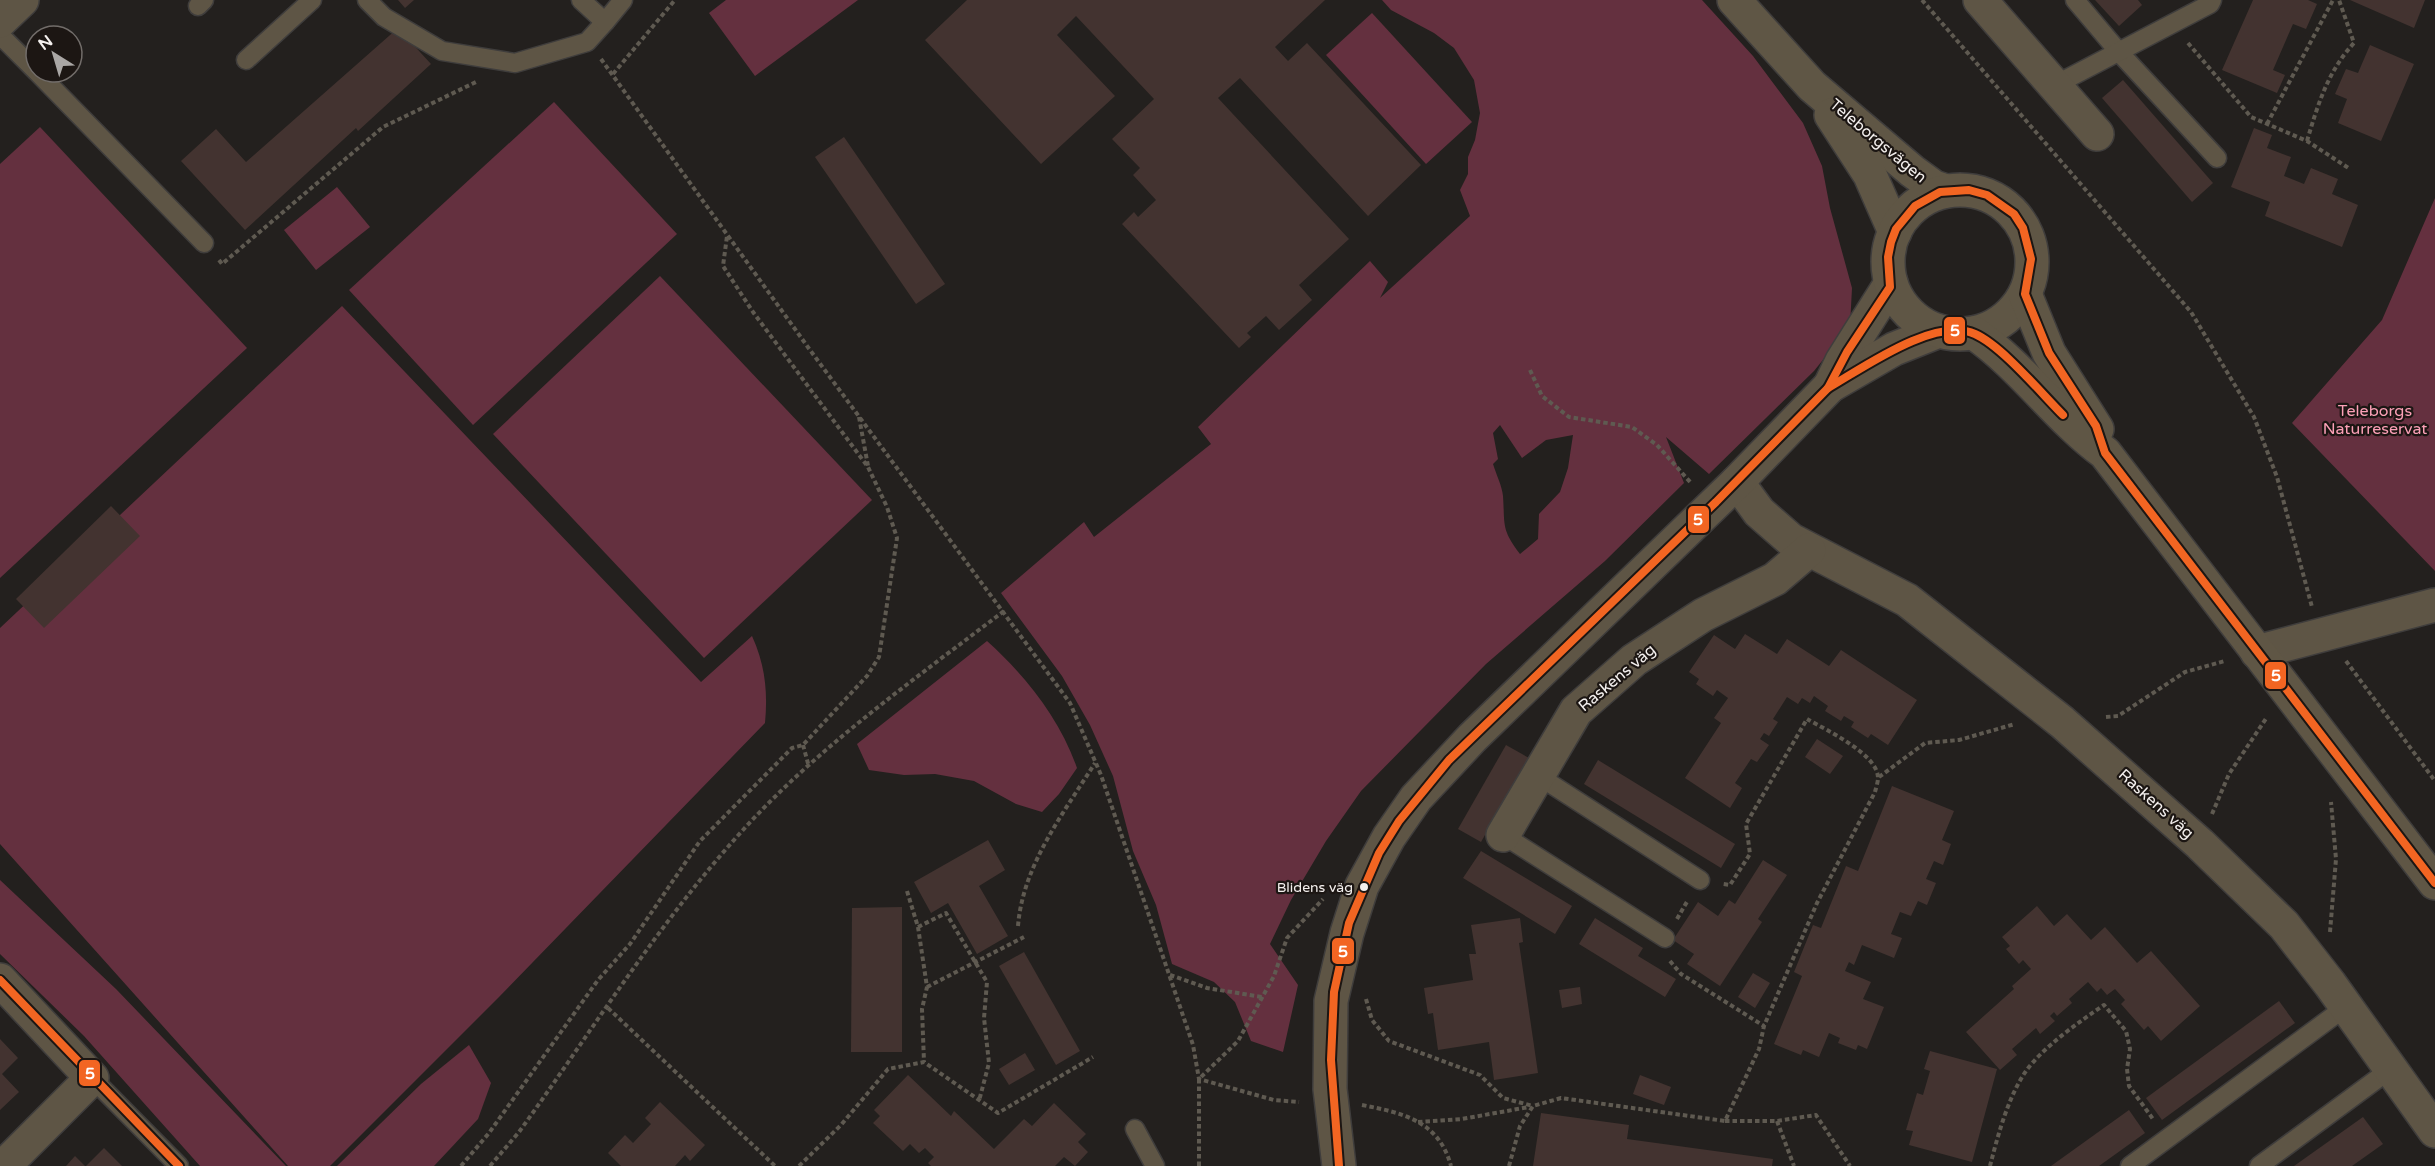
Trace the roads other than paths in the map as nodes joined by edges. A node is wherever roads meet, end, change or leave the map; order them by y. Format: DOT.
graph roads {
  1 [pos="22,0"];
  2 [pos="312,0"];
  3 [pos="367,0"];
  4 [pos="581,0"];
  5 [pos="623,0"];
  6 [pos="1734,0"];
  7 [pos="1980,0"];
  8 [pos="2075,0"];
  9 [pos="2212,0"];
  10 [pos="0,21"];
  11 [pos="605,22"];
  12 [pos="0,34"];
  13 [pos="2118,51"];
  14 [pos="24,59"];
  15 [pos="246,60"];
  16 [pos="48,84"];
  17 [pos="2055,84"];
  18 [pos="1812,86"];
  19 [pos="2097,134"];
  20 [pos="2217,158"];
  21 [pos="1946,191"];
  22 [pos="1894,232"];
  23 [pos="204,243"];
  24 [pos="1891,283"];
  25 [pos="2025,294"];
  26 [pos="1939,331"];
  27 [pos="1974,333"];
  28 [pos="1830,386"];
  29 [pos="2105,453"];
  30 [pos="1737,482"];
  31 [pos="1809,550"];
  32 [pos="2435,605"];
  33 [pos="2257,652"];
  34 [pos="1537,775"];
  35 [pos="1503,835"];
  36 [pos="1701,879"];
  37 [pos="2435,883"];
  38 [pos="1665,938"];
  39 [pos="0,980"];
  40 [pos="2347,1006"];
  41 [pos="2392,1068"];
  42 [pos="92,1078"];
  43 [pos="1136,1129"];
  44 [pos="2435,1131"];
  45 [pos="4,1166"];
  46 [pos="179,1166"];
  47 [pos="1155,1166"];
  48 [pos="1339,1166"];
  49 [pos="2130,1166"];
  50 [pos="2259,1166"];
  1 -- 10 [label="street"];
  2 -- 15 [label="lane"];
  3 -- 11 [label="lane"];
  4 -- 11 [label="lane"];
  5 -- 11 [label="lane"];
  6 -- 18 [label="main road, Teleborgsvägen"];
  7 -- 17 [label="street"];
  8 -- 13 [label="lane"];
  9 -- 13 [label="lane"];
  12 -- 14 [label="lane"];
  13 -- 17 [label="lane"];
  13 -- 20 [label="lane"];
  16 -- 23 [label="lane"];
  17 -- 19 [label="street"];
  18 -- 21 [label="main road, Teleborgsvägen"];
  18 -- 22 [label="main road, Teleborgsvägen"];
  21 -- 22 [label="main road"];
  21 -- 25 [label="main road"];
  22 -- 24 [label="main road"];
  24 -- 26 [label="main road"];
  24 -- 28 [label="street"];
  25 -- 27 [label="main road"];
  25 -- 29 [label="main road"];
  26 -- 27 [label="main road"];
  26 -- 28 [label="street"];
  27 -- 29 [label="main road"];
  28 -- 30 [label="street"];
  29 -- 33 [label="main road"];
  30 -- 31 [label="street, Raskens väg"];
  30 -- 48 [label="street"];
  31 -- 34 [label="street, Raskens väg"];
  31 -- 40 [label="street, Raskens väg"];
  32 -- 33 [label="street"];
  33 -- 37 [label="main road"];
  34 -- 35 [label="street, Raskens väg"];
  34 -- 36 [label="lane"];
  35 -- 38 [label="lane"];
  39 -- 42 [label="street"];
  40 -- 41 [label="street, Raskens väg"];
  40 -- 49 [label="lane"];
  41 -- 44 [label="street, Raskens väg"];
  41 -- 50 [label="lane"];
  42 -- 45 [label="street"];
  42 -- 46 [label="lane"];
  43 -- 47 [label="lane"];
}
